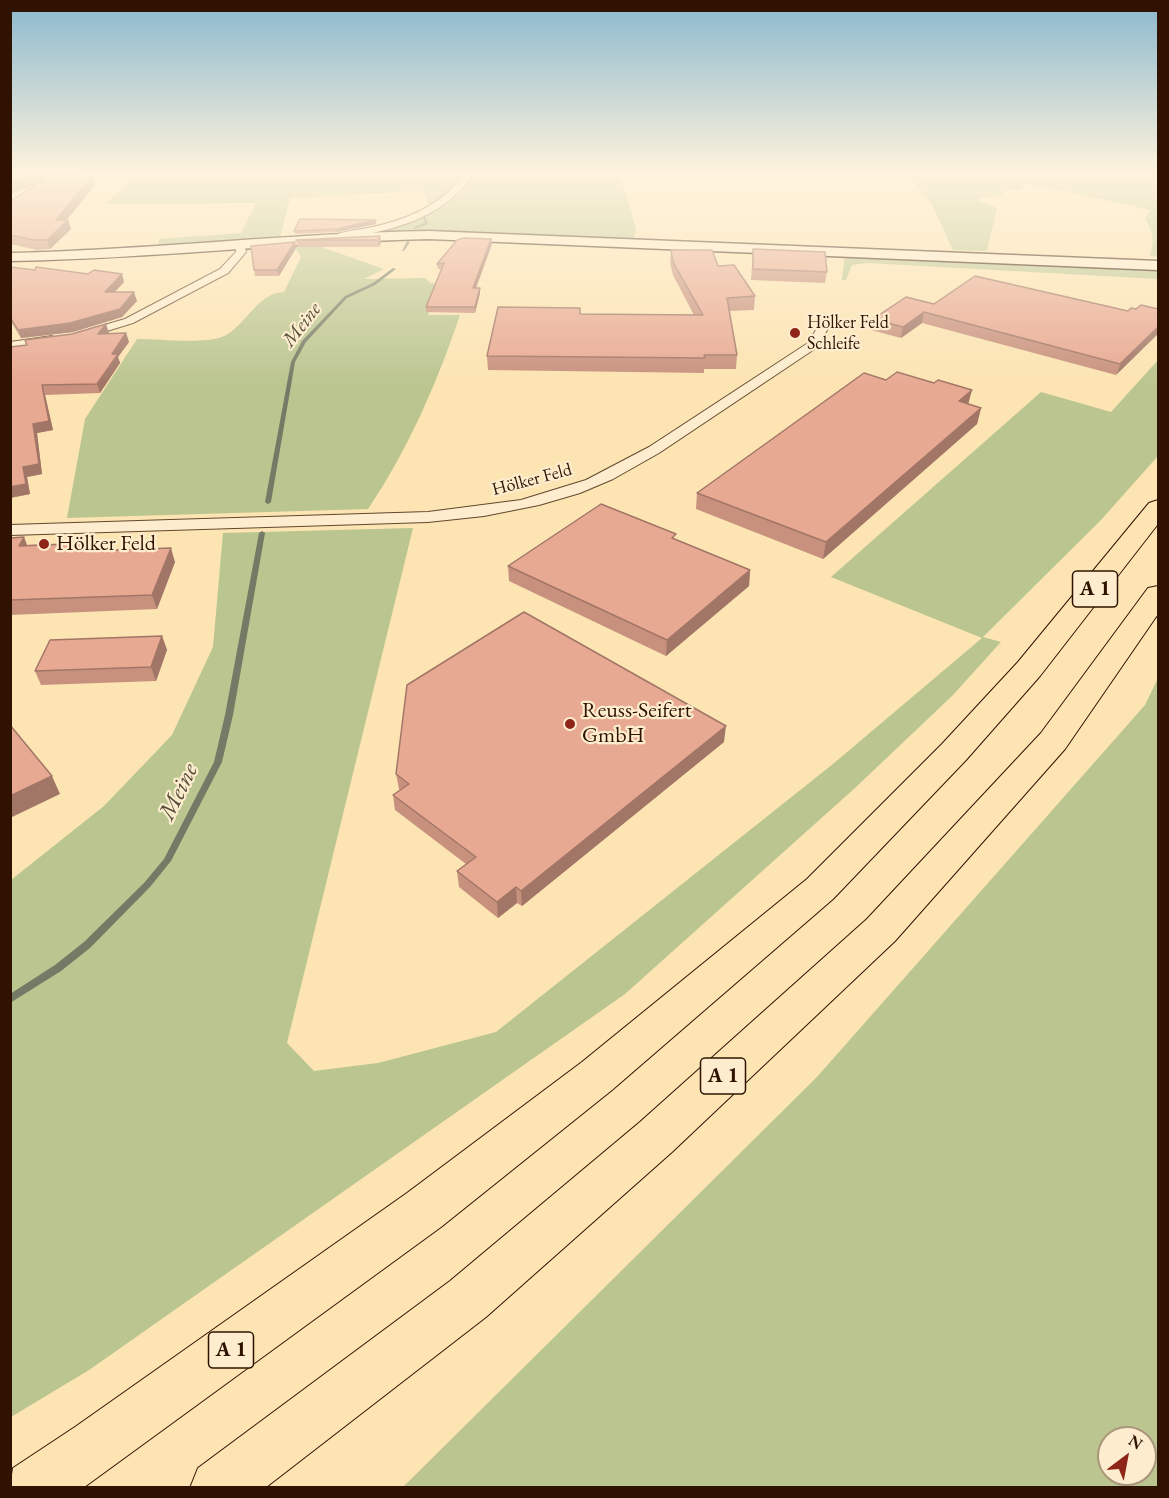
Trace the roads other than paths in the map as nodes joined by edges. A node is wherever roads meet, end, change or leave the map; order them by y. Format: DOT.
graph roads {
  1 [pos="240,245"];
  2 [pos="677,245"];
  3 [pos="10,257"];
  4 [pos="1158,266"];
  5 [pos="828,319"];
  6 [pos="10,346"];
  7 [pos="1158,508"];
  8 [pos="10,530"];
  9 [pos="1158,594"];
  10 [pos="33,1488"];
  11 [pos="218,1488"];
  1 -- 3 [label="main road"];
  1 -- 6 [label="street"];
  2 -- 4 [label="main road"];
  5 -- 8 [label="street, Hölker Feld"];
  7 -- 10 [label="highway, A 1"];
  9 -- 11 [label="highway, A 1"];
}
